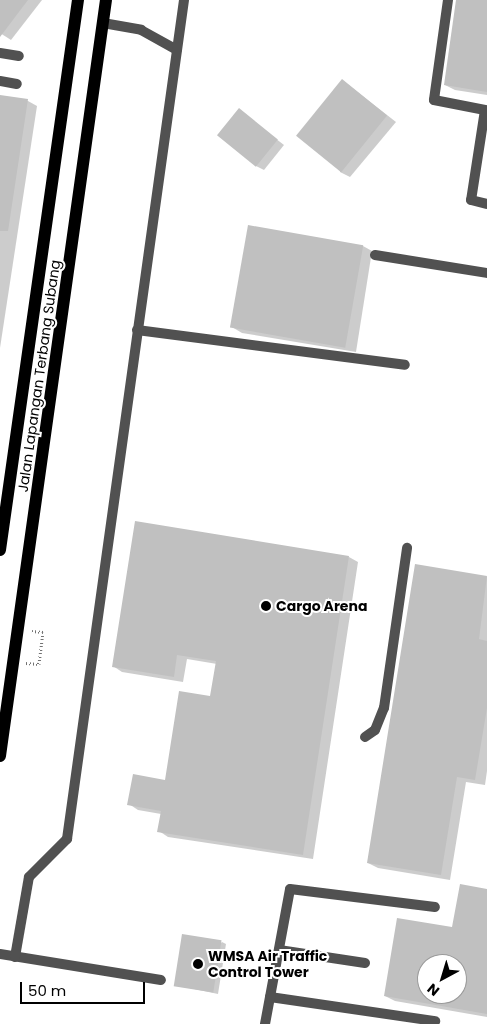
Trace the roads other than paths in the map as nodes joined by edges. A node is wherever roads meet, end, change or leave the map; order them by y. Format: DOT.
graph roads {
  1 [pos="78,0"];
  2 [pos="106,0"];
  3 [pos="184,0"];
  4 [pos="448,0"];
  5 [pos="103,23"];
  6 [pos="177,50"];
  7 [pos="0,53"];
  8 [pos="19,56"];
  9 [pos="0,81"];
  10 [pos="17,84"];
  11 [pos="487,204"];
  12 [pos="375,255"];
  13 [pos="487,273"];
  14 [pos="137,330"];
  15 [pos="405,365"];
  16 [pos="407,548"];
  17 [pos="0,550"];
  18 [pos="365,737"];
  19 [pos="0,756"];
  20 [pos="435,907"];
  21 [pos="279,950"];
  22 [pos="0,954"];
  23 [pos="15,956"];
  24 [pos="365,963"];
  25 [pos="161,980"];
  26 [pos="270,997"];
  27 [pos="435,1021"];
  28 [pos="265,1024"];
  1 -- 17 [label="main road, Jalan Lapangan Terbang Subang"];
  2 -- 5 [label="main road, Jalan Lapangan Terbang Subang"];
  3 -- 6 [label="lane"];
  4 -- 11 [label="lane"];
  5 -- 6 [label="lane"];
  5 -- 19 [label="main road, Jalan Lapangan Terbang Subang"];
  6 -- 14 [label="lane"];
  7 -- 8 [label="lane"];
  9 -- 10 [label="lane"];
  12 -- 13 [label="lane"];
  14 -- 15 [label="lane"];
  14 -- 23 [label="lane"];
  16 -- 18 [label="lane"];
  20 -- 21 [label="lane"];
  21 -- 24 [label="lane"];
  21 -- 26 [label="lane"];
  22 -- 23 [label="lane"];
  23 -- 25 [label="lane"];
  26 -- 27 [label="lane"];
  26 -- 28 [label="lane"];
}
